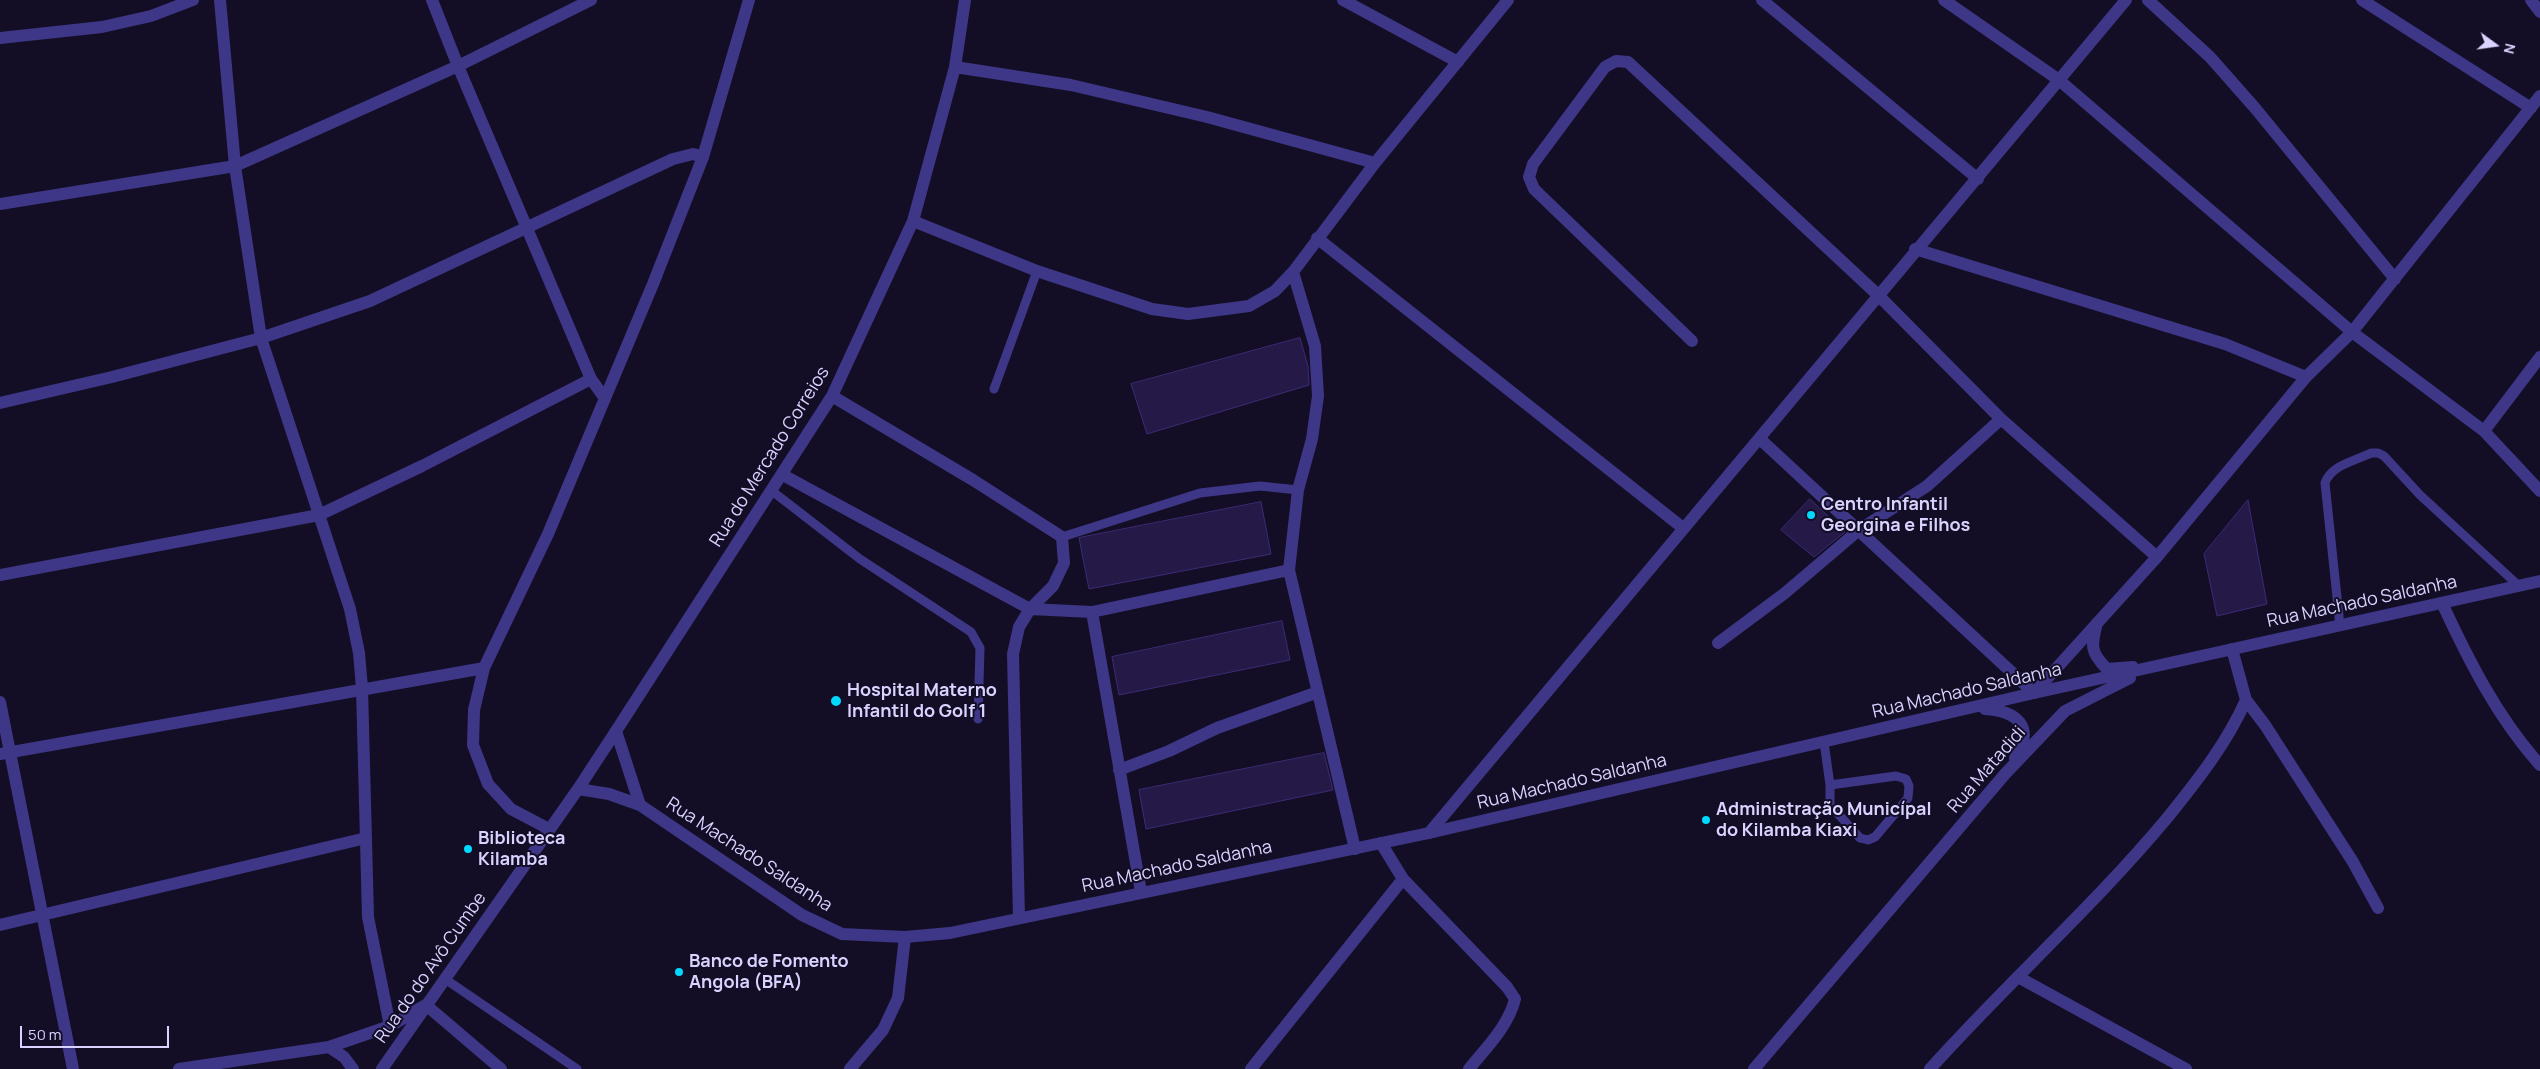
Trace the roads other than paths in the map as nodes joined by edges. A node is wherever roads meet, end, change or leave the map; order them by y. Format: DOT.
graph roads {
  1 [pos="193,0"];
  2 [pos="220,0"];
  3 [pos="432,0"];
  4 [pos="591,0"];
  5 [pos="749,0"];
  6 [pos="965,0"];
  7 [pos="1343,0"];
  8 [pos="1508,0"];
  9 [pos="1762,0"];
  10 [pos="1944,0"];
  11 [pos="2126,0"];
  12 [pos="2148,0"];
  13 [pos="2362,0"];
  14 [pos="2531,0"];
  15 [pos="2540,12"];
  16 [pos="0,38"];
  17 [pos="1458,62"];
  18 [pos="458,66"];
  19 [pos="955,67"];
  20 [pos="2059,80"];
  21 [pos="2540,96"];
  22 [pos="2531,108"];
  23 [pos="702,157"];
  24 [pos="1375,162"];
  25 [pos="235,166"];
  26 [pos="1978,179"];
  27 [pos="0,204"];
  28 [pos="913,222"];
  29 [pos="526,229"];
  30 [pos="1317,238"];
  31 [pos="1915,249"];
  32 [pos="1037,271"];
  33 [pos="1294,272"];
  34 [pos="2395,279"];
  35 [pos="1878,294"];
  36 [pos="2352,332"];
  37 [pos="261,338"];
  38 [pos="1692,341"];
  39 [pos="2540,357"];
  40 [pos="2306,377"];
  41 [pos="591,379"];
  42 [pos="994,389"];
  43 [pos="832,396"];
  44 [pos="604,397"];
  45 [pos="0,403"];
  46 [pos="2002,419"];
  47 [pos="2484,431"];
  48 [pos="1760,439"];
  49 [pos="783,474"];
  50 [pos="1298,490"];
  51 [pos="772,491"];
  52 [pos="2540,492"];
  53 [pos="319,515"];
  54 [pos="1683,528"];
  55 [pos="1859,530"];
  56 [pos="1062,537"];
  57 [pos="2157,557"];
  58 [pos="1289,570"];
  59 [pos="0,576"];
  60 [pos="2540,581"];
  61 [pos="2518,586"];
  62 [pos="2442,603"];
  63 [pos="1030,609"];
  64 [pos="1092,612"];
  65 [pos="2098,621"];
  66 [pos="2340,626"];
  67 [pos="1718,643"];
  68 [pos="2232,648"];
  69 [pos="2157,666"];
  70 [pos="484,668"];
  71 [pos="362,688"];
  72 [pos="1318,692"];
  73 [pos="2034,693"];
  74 [pos="2246,700"];
  75 [pos="0,702"];
  76 [pos="1972,708"];
  77 [pos="978,720"];
  78 [pos="616,731"];
  79 [pos="1824,742"];
  80 [pos="5,753"];
  81 [pos="2540,765"];
  82 [pos="1119,770"];
  83 [pos="2004,774"];
  84 [pos="1830,785"];
  85 [pos="578,790"];
  86 [pos="640,805"];
  87 [pos="549,829"];
  88 [pos="1429,833"];
  89 [pos="366,838"];
  90 [pos="1381,843"];
  91 [pos="1355,848"];
  92 [pos="1402,879"];
  93 [pos="1141,892"];
  94 [pos="2378,908"];
  95 [pos="43,915"];
  96 [pos="1019,918"];
  97 [pos="0,925"];
  98 [pos="905,937"];
  99 [pos="2018,978"];
  100 [pos="445,979"];
  101 [pos="426,1005"];
  102 [pos="390,1026"];
  103 [pos="329,1047"];
  104 [pos="73,1069"];
  105 [pos="179,1069"];
  106 [pos="353,1069"];
  107 [pos="382,1069"];
  108 [pos="502,1069"];
  109 [pos="577,1069"];
  110 [pos="850,1069"];
  111 [pos="1251,1069"];
  112 [pos="1469,1069"];
  113 [pos="1754,1069"];
  114 [pos="1930,1069"];
  115 [pos="2186,1069"];
  1 -- 16 [label="street"];
  2 -- 25 [label="street"];
  3 -- 18 [label="street"];
  4 -- 18 [label="street"];
  5 -- 23 [label="street"];
  6 -- 19 [label="street, Rua do Mercado Correios"];
  7 -- 17 [label="street"];
  8 -- 17 [label="street"];
  9 -- 26 [label="street"];
  10 -- 20 [label="street"];
  11 -- 20 [label="street"];
  12 -- 34 [label="street"];
  13 -- 22 [label="street"];
  14 -- 15 [label="street"];
  17 -- 24 [label="street"];
  18 -- 25 [label="street"];
  18 -- 29 [label="street"];
  19 -- 24 [label="street"];
  19 -- 28 [label="street, Rua do Mercado Correios"];
  20 -- 26 [label="street"];
  20 -- 36 [label="street"];
  21 -- 22 [label="street"];
  22 -- 34 [label="street"];
  23 -- 29 [label="street"];
  23 -- 44 [label="street"];
  24 -- 30 [label="street"];
  25 -- 27 [label="street"];
  25 -- 37 [label="street"];
  26 -- 31 [label="street"];
  28 -- 32 [label="street"];
  28 -- 43 [label="street, Rua do Mercado Correios"];
  29 -- 37 [label="street"];
  29 -- 41 [label="street"];
  30 -- 33 [label="street"];
  30 -- 54 [label="street"];
  31 -- 35 [label="street"];
  31 -- 40 [label="street"];
  32 -- 33 [label="street"];
  32 -- 42 [label="lane"];
  33 -- 50 [label="street"];
  34 -- 36 [label="street"];
  35 -- 38 [label="street"];
  35 -- 46 [label="street"];
  35 -- 48 [label="street"];
  36 -- 40 [label="street"];
  36 -- 47 [label="street"];
  37 -- 45 [label="street"];
  37 -- 53 [label="street"];
  39 -- 47 [label="street"];
  40 -- 57 [label="street"];
  41 -- 44 [label="street"];
  41 -- 53 [label="street"];
  43 -- 49 [label="street, Rua do Mercado Correios"];
  43 -- 56 [label="street"];
  44 -- 70 [label="street"];
  46 -- 55 [label="street"];
  46 -- 57 [label="street"];
  47 -- 52 [label="street"];
  48 -- 54 [label="street"];
  48 -- 55 [label="street"];
  49 -- 51 [label="street, Rua do Mercado Correios"];
  49 -- 63 [label="street"];
  50 -- 56 [label="lane"];
  50 -- 58 [label="street"];
  51 -- 77 [label="lane"];
  51 -- 78 [label="street, Rua do Mercado Correios"];
  53 -- 59 [label="street"];
  53 -- 71 [label="street"];
  54 -- 88 [label="street"];
  55 -- 67 [label="street"];
  55 -- 73 [label="street"];
  56 -- 63 [label="street"];
  57 -- 65 [label="street"];
  58 -- 64 [label="street"];
  58 -- 72 [label="street"];
  60 -- 61 [label="street, Rua Machado Saldanha"];
  61 -- 62 [label="street, Rua Machado Saldanha"];
  61 -- 66 [label="lane"];
  62 -- 66 [label="street, Rua Machado Saldanha"];
  62 -- 81 [label="street"];
  63 -- 64 [label="street"];
  63 -- 96 [label="street"];
  64 -- 82 [label="street"];
  65 -- 69 [label="street"];
  65 -- 73 [label="street"];
  66 -- 68 [label="street, Rua Machado Saldanha"];
  68 -- 69 [label="street, Rua Machado Saldanha"];
  68 -- 74 [label="street"];
  69 -- 73 [label="street, Rua Machado Saldanha"];
  69 -- 83 [label="street, Rua Matadidi"];
  70 -- 71 [label="street"];
  70 -- 87 [label="street"];
  71 -- 80 [label="street"];
  71 -- 89 [label="street"];
  72 -- 82 [label="street"];
  72 -- 91 [label="street"];
  73 -- 76 [label="street, Rua Machado Saldanha"];
  74 -- 94 [label="street"];
  74 -- 99 [label="street"];
  75 -- 80 [label="street"];
  76 -- 79 [label="street, Rua Machado Saldanha"];
  76 -- 83 [label="street"];
  78 -- 85 [label="street, Rua do Mercado Correios"];
  78 -- 86 [label="street, Rua Machado Saldanha"];
  79 -- 84 [label="lane"];
  79 -- 88 [label="street, Rua Machado Saldanha"];
  80 -- 95 [label="street"];
  82 -- 93 [label="street"];
  83 -- 113 [label="street, Rua Matadidi"];
  84 -- 84 [label="lane"];
  85 -- 86 [label="street, Rua Machado Saldanha"];
  85 -- 87 [label="street, Rua do do Avô Cumbe"];
  86 -- 98 [label="street, Rua Machado Saldanha"];
  87 -- 100 [label="street, Rua do do Avô Cumbe"];
  88 -- 90 [label="street, Rua Machado Saldanha"];
  89 -- 95 [label="street"];
  89 -- 102 [label="street"];
  90 -- 91 [label="street, Rua Machado Saldanha"];
  90 -- 92 [label="street"];
  91 -- 93 [label="street, Rua Machado Saldanha"];
  92 -- 111 [label="street"];
  92 -- 112 [label="street"];
  93 -- 96 [label="street, Rua Machado Saldanha"];
  95 -- 97 [label="street"];
  95 -- 104 [label="street"];
  96 -- 98 [label="street, Rua Machado Saldanha"];
  98 -- 110 [label="street"];
  99 -- 114 [label="street"];
  99 -- 115 [label="street"];
  100 -- 101 [label="street, Rua do do Avô Cumbe"];
  100 -- 109 [label="lane"];
  101 -- 102 [label="street"];
  101 -- 107 [label="street, Rua do do Avô Cumbe"];
  101 -- 108 [label="street"];
  102 -- 103 [label="street"];
  103 -- 105 [label="street"];
  103 -- 106 [label="street"];
}
